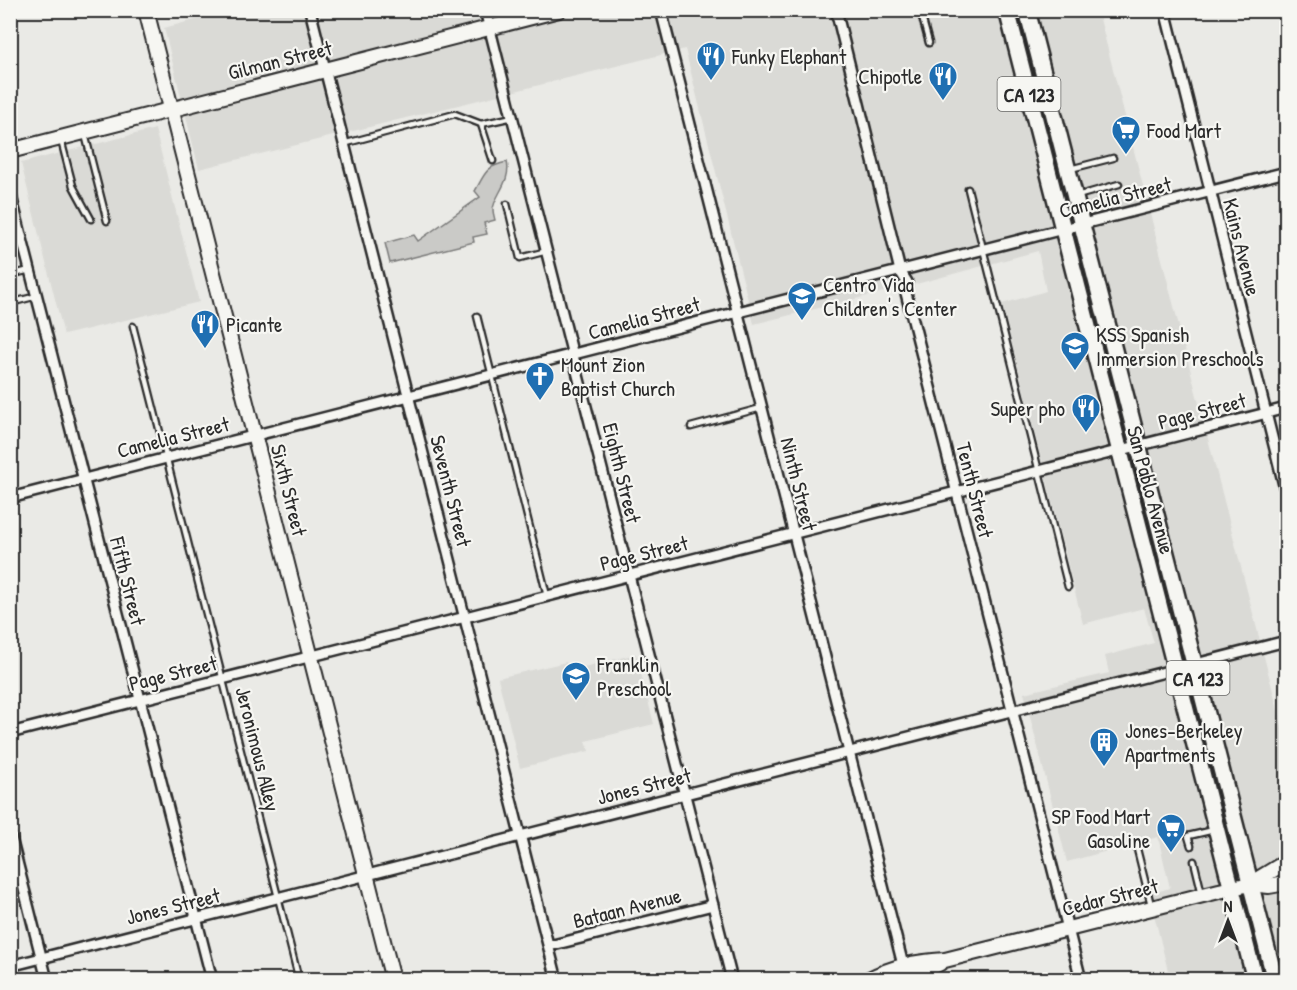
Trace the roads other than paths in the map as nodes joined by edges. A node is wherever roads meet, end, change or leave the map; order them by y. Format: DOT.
graph roads {
  1 [pos="146,10"];
  2 [pos="310,10"];
  3 [pos="485,10"];
  4 [pos="559,10"];
  5 [pos="661,10"];
  6 [pos="836,10"];
  7 [pos="920,10"];
  8 [pos="1007,10"];
  9 [pos="1027,10"];
  10 [pos="1165,10"];
  11 [pos="490,28"];
  12 [pos="928,43"];
  13 [pos="325,70"];
  14 [pos="171,109"];
  15 [pos="513,117"];
  16 [pos="481,124"];
  17 [pos="85,131"];
  18 [pos="61,138"];
  19 [pos="343,144"];
  20 [pos="10,151"];
  21 [pos="1113,158"];
  22 [pos="493,161"];
  23 [pos="1068,169"];
  24 [pos="1287,172"];
  25 [pos="1119,184"];
  26 [pos="968,189"];
  27 [pos="10,192"];
  28 [pos="1209,192"];
  29 [pos="1075,197"];
  30 [pos="507,204"];
  31 [pos="91,219"];
  32 [pos="107,221"];
  33 [pos="1082,224"];
  34 [pos="1064,228"];
  35 [pos="984,249"];
  36 [pos="547,251"];
  37 [pos="30,270"];
  38 [pos="900,271"];
  39 [pos="10,275"];
  40 [pos="37,296"];
  41 [pos="10,303"];
  42 [pos="736,312"];
  43 [pos="477,316"];
  44 [pos="133,327"];
  45 [pos="573,355"];
  46 [pos="491,375"];
  47 [pos="408,396"];
  48 [pos="760,408"];
  49 [pos="1287,408"];
  50 [pos="1266,413"];
  51 [pos="692,427"];
  52 [pos="254,436"];
  53 [pos="1138,446"];
  54 [pos="1119,451"];
  55 [pos="167,457"];
  56 [pos="1039,471"];
  57 [pos="84,479"];
  58 [pos="957,492"];
  59 [pos="1287,493"];
  60 [pos="10,498"];
  61 [pos="793,534"];
  62 [pos="628,576"];
  63 [pos="1068,587"];
  64 [pos="547,596"];
  65 [pos="464,618"];
  66 [pos="1287,641"];
  67 [pos="310,657"];
  68 [pos="1194,665"];
  69 [pos="1176,669"];
  70 [pos="223,679"];
  71 [pos="140,700"];
  72 [pos="1012,711"];
  73 [pos="10,734"];
  74 [pos="849,752"];
  75 [pos="684,795"];
  76 [pos="1217,830"];
  77 [pos="10,834"];
  78 [pos="521,837"];
  79 [pos="1191,846"];
  80 [pos="1137,849"];
  81 [pos="1194,861"];
  82 [pos="1287,862"];
  83 [pos="366,876"];
  84 [pos="1287,883"];
  85 [pos="1250,884"];
  86 [pos="1232,888"];
  87 [pos="1202,895"];
  88 [pos="279,898"];
  89 [pos="713,905"];
  90 [pos="1152,908"];
  91 [pos="196,918"];
  92 [pos="1068,929"];
  93 [pos="549,946"];
  94 [pos="42,959"];
  95 [pos="10,966"];
  96 [pos="902,975"];
  97 [pos="47,980"];
  98 [pos="212,980"];
  99 [pos="299,980"];
  100 [pos="393,980"];
  101 [pos="557,980"];
  102 [pos="732,980"];
  103 [pos="867,980"];
  104 [pos="1081,980"];
  105 [pos="1255,980"];
  106 [pos="1275,980"];
  1 -- 14 [label="street, Sixth Street"];
  2 -- 13 [label="street, Seventh Street"];
  3 -- 11 [label="street, Eighth Street"];
  4 -- 11 [label="street, Gilman Street"];
  5 -- 42 [label="street, Ninth Street"];
  6 -- 38 [label="street, Tenth Street"];
  7 -- 12 [label="lane"];
  8 -- 34 [label="main road, San Pablo Avenue / CA 123"];
  9 -- 23 [label="main road, San Pablo Avenue / CA 123"];
  10 -- 28 [label="street, Kains Avenue"];
  11 -- 13 [label="street, Gilman Street"];
  11 -- 15 [label="street, Eighth Street"];
  13 -- 14 [label="street, Gilman Street"];
  13 -- 19 [label="street, Seventh Street"];
  14 -- 17 [label="street, Gilman Street"];
  14 -- 52 [label="street, Sixth Street"];
  15 -- 16 [label="lane"];
  15 -- 36 [label="street, Eighth Street"];
  16 -- 19 [label="lane"];
  16 -- 22 [label="lane"];
  17 -- 18 [label="street, Gilman Street"];
  17 -- 32 [label="lane"];
  18 -- 20 [label="street, Gilman Street"];
  18 -- 31 [label="lane"];
  19 -- 47 [label="street, Seventh Street"];
  21 -- 23 [label="lane"];
  23 -- 29 [label="main road, San Pablo Avenue / CA 123"];
  24 -- 28 [label="street, Camelia Street"];
  25 -- 29 [label="lane"];
  26 -- 35 [label="lane"];
  27 -- 37 [label="street, Fifth Street"];
  28 -- 33 [label="street, Camelia Street"];
  28 -- 50 [label="street, Kains Avenue"];
  29 -- 33 [label="main road, San Pablo Avenue / CA 123"];
  30 -- 36 [label="lane"];
  33 -- 34 [label="street, Camelia Street"];
  33 -- 53 [label="main road, San Pablo Avenue / CA 123"];
  34 -- 35 [label="street, Camelia Street"];
  34 -- 54 [label="main road, San Pablo Avenue / CA 123"];
  35 -- 38 [label="street, Camelia Street"];
  35 -- 56 [label="lane"];
  36 -- 45 [label="street, Eighth Street"];
  37 -- 39 [label="lane"];
  37 -- 40 [label="street, Fifth Street"];
  38 -- 42 [label="street, Camelia Street"];
  38 -- 58 [label="street, Tenth Street"];
  40 -- 41 [label="lane"];
  40 -- 57 [label="street, Fifth Street"];
  42 -- 45 [label="street, Camelia Street"];
  42 -- 48 [label="street, Ninth Street"];
  43 -- 46 [label="lane"];
  44 -- 55 [label="lane, Jeronimous Alley"];
  45 -- 46 [label="street, Camelia Street"];
  45 -- 62 [label="street, Eighth Street"];
  46 -- 47 [label="street, Camelia Street"];
  46 -- 64 [label="lane"];
  47 -- 52 [label="street, Camelia Street"];
  47 -- 65 [label="street, Seventh Street"];
  48 -- 51 [label="lane"];
  48 -- 61 [label="street, Ninth Street"];
  49 -- 50 [label="street, Page Street"];
  50 -- 53 [label="street, Page Street"];
  50 -- 59 [label="street, Kains Avenue"];
  52 -- 55 [label="street, Camelia Street"];
  52 -- 67 [label="street, Sixth Street"];
  53 -- 54 [label="street, Page Street"];
  53 -- 68 [label="main road, San Pablo Avenue / CA 123"];
  54 -- 56 [label="street, Page Street"];
  54 -- 69 [label="main road, San Pablo Avenue / CA 123"];
  55 -- 57 [label="street, Camelia Street"];
  55 -- 70 [label="lane, Jeronimous Alley"];
  56 -- 58 [label="street, Page Street"];
  56 -- 63 [label="lane"];
  57 -- 60 [label="street, Camelia Street"];
  57 -- 71 [label="street, Fifth Street"];
  58 -- 61 [label="street, Page Street"];
  58 -- 72 [label="street, Tenth Street"];
  61 -- 62 [label="street, Page Street"];
  61 -- 74 [label="street, Ninth Street"];
  62 -- 64 [label="street, Page Street"];
  62 -- 75 [label="street, Eighth Street"];
  64 -- 65 [label="street, Page Street"];
  65 -- 67 [label="street, Page Street"];
  65 -- 78 [label="street, Seventh Street"];
  66 -- 68 [label="street, Jones Street"];
  67 -- 70 [label="street, Page Street"];
  67 -- 83 [label="street, Sixth Street"];
  68 -- 69 [label="street, Jones Street"];
  68 -- 85 [label="main road, San Pablo Avenue / CA 123"];
  69 -- 72 [label="street, Jones Street"];
  69 -- 76 [label="main road, San Pablo Avenue / CA 123"];
  70 -- 71 [label="street, Page Street"];
  70 -- 88 [label="lane, Jeronimous Alley"];
  71 -- 73 [label="street, Page Street"];
  71 -- 91 [label="street, Fifth Street"];
  72 -- 74 [label="street, Jones Street"];
  72 -- 92 [label="street, Tenth Street"];
  74 -- 75 [label="street, Jones Street"];
  74 -- 96 [label="street, Ninth Street"];
  75 -- 78 [label="street, Jones Street"];
  75 -- 89 [label="street, Eighth Street"];
  76 -- 79 [label="lane"];
  76 -- 86 [label="main road, San Pablo Avenue / CA 123"];
  77 -- 94 [label="street"];
  78 -- 83 [label="street, Jones Street"];
  78 -- 93 [label="street, Seventh Street"];
  80 -- 90 [label="lane"];
  81 -- 87 [label="lane"];
  82 -- 85 [label="street"];
  83 -- 88 [label="street, Jones Street"];
  83 -- 100 [label="street, Sixth Street"];
  84 -- 85 [label="street, Cedar Street"];
  85 -- 86 [label="street, Cedar Street"];
  85 -- 106 [label="main road, San Pablo Avenue / CA 123"];
  86 -- 87 [label="street, Cedar Street"];
  86 -- 105 [label="main road, San Pablo Avenue / CA 123"];
  87 -- 90 [label="street, Cedar Street"];
  88 -- 91 [label="street, Jones Street"];
  88 -- 99 [label="lane, Jeronimous Alley"];
  89 -- 93 [label="street, Bataan Avenue"];
  89 -- 102 [label="street, Eighth Street"];
  90 -- 92 [label="street, Cedar Street"];
  91 -- 94 [label="street, Jones Street"];
  91 -- 98 [label="street, Fifth Street"];
  92 -- 96 [label="street, Cedar Street"];
  92 -- 104 [label="street, Tenth Street"];
  93 -- 101 [label="street, Seventh Street"];
  94 -- 95 [label="street, Jones Street"];
  94 -- 97 [label="street"];
  96 -- 103 [label="street, Cedar Street"];
}
